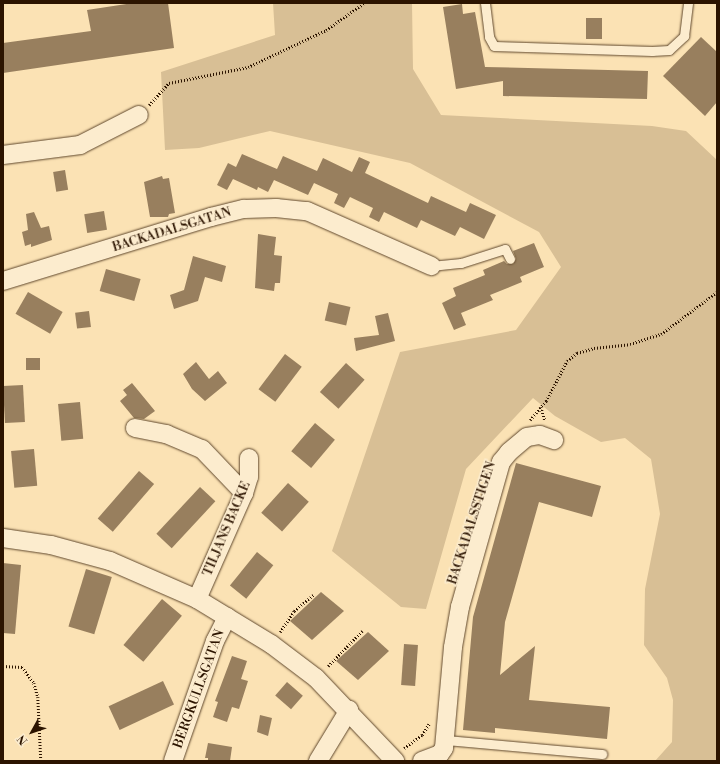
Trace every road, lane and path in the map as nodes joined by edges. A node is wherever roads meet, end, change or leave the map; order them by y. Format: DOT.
graph roads {
  1 [pos="364,3"];
  2 [pos="486,3"];
  3 [pos="688,3"];
  4 [pos="139,115"];
  5 [pos="3,155"];
  6 [pos="510,259"];
  7 [pos="431,266"];
  8 [pos="3,282"];
  9 [pos="717,292"];
  10 [pos="527,424"];
  11 [pos="135,428"];
  12 [pos="554,440"];
  13 [pos="249,458"];
  14 [pos="244,493"];
  15 [pos="3,538"];
  16 [pos="313,595"];
  17 [pos="197,599"];
  18 [pos="227,618"];
  19 [pos="362,632"];
  20 [pos="271,644"];
  21 [pos="3,666"];
  22 [pos="316,678"];
  23 [pos="349,710"];
  24 [pos="431,717"];
  25 [pos="444,752"];
  26 [pos="399,754"];
  27 [pos="602,754"];
  28 [pos="41,761"];
  29 [pos="173,761"];
  30 [pos="318,761"];
  31 [pos="422,761"];
  1 -- 4 [label="path"];
  2 -- 3 [label="lane"];
  4 -- 5 [label="street"];
  6 -- 7 [label="lane"];
  7 -- 8 [label="street, BACKADALSGATAN"];
  9 -- 10 [label="path"];
  11 -- 14 [label="street"];
  12 -- 25 [label="street, BACKADALSSTIGEN"];
  13 -- 14 [label="street, TILJANS BACKE"];
  14 -- 17 [label="street, TILJANS BACKE"];
  15 -- 17 [label="street"];
  16 -- 20 [label="path"];
  17 -- 18 [label="street"];
  18 -- 20 [label="street"];
  18 -- 29 [label="street, BERGKULLSGATAN"];
  19 -- 22 [label="path"];
  20 -- 22 [label="street"];
  21 -- 28 [label="path"];
  22 -- 23 [label="street"];
  23 -- 26 [label="street"];
  23 -- 30 [label="street"];
  24 -- 26 [label="path"];
  25 -- 27 [label="lane"];
  25 -- 31 [label="street"];
}
